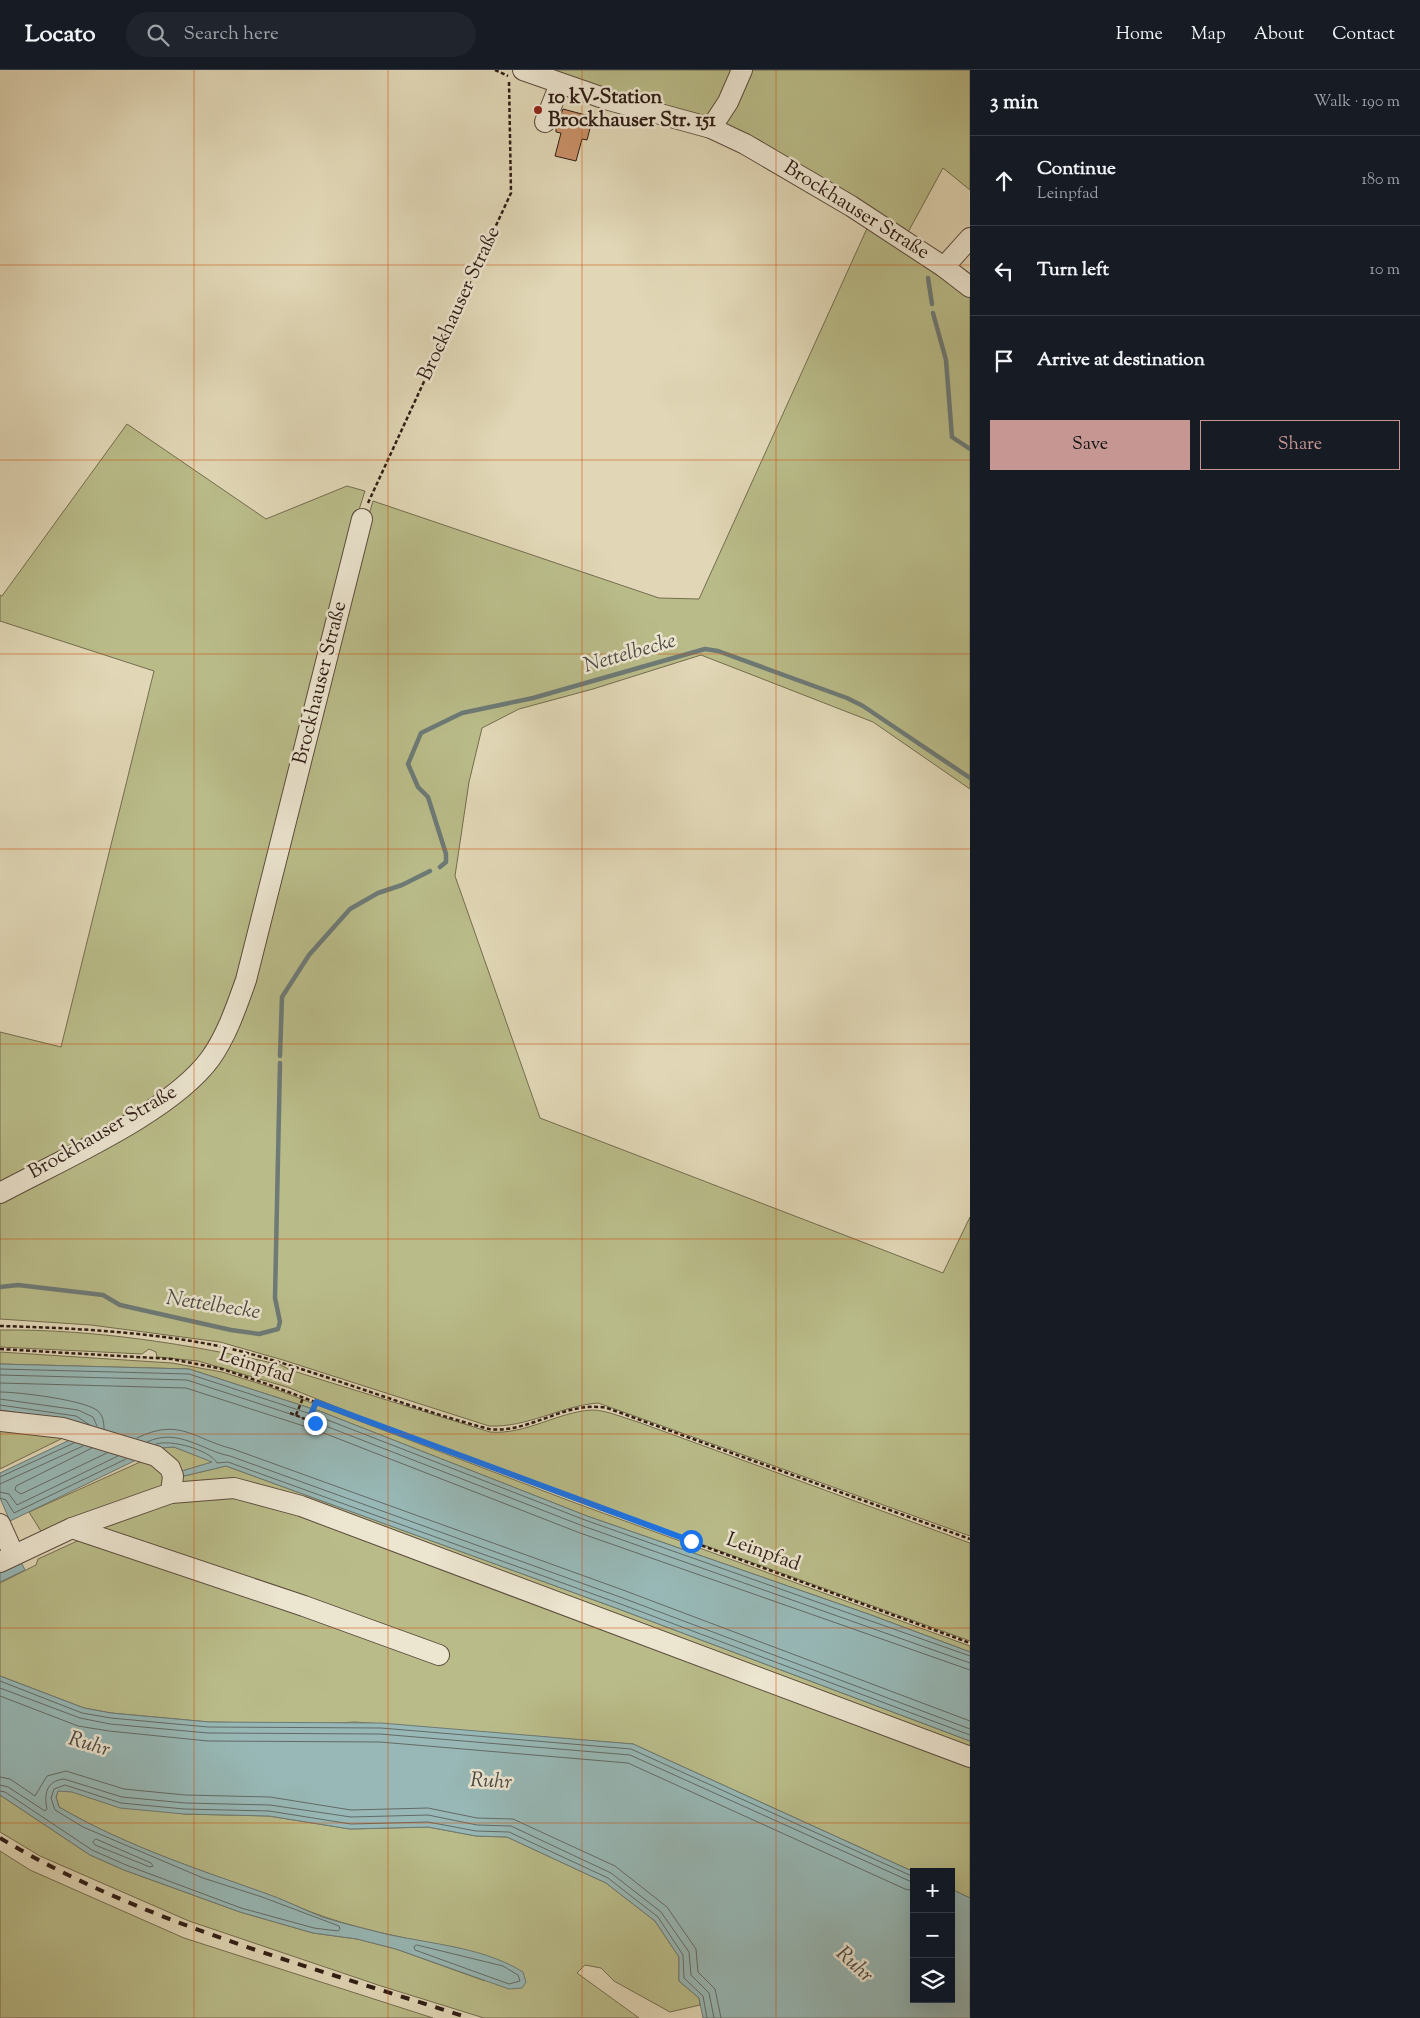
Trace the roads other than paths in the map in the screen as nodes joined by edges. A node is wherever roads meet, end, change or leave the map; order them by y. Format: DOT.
graph roads {
  1 [pos="742,70"];
  2 [pos="509,72"];
  3 [pos="560,84"];
  4 [pos="545,122"];
  5 [pos="711,128"];
  6 [pos="970,238"];
  7 [pos="944,267"];
  8 [pos="970,287"];
  9 [pos="362,519"];
  10 [pos="0,1193"];
  11 [pos="0,1421"];
  12 [pos="171,1493"];
  13 [pos="1,1527"];
  14 [pos="72,1528"];
  15 [pos="7,1558"];
  16 [pos="439,1654"];
  17 [pos="970,1757"];
  1 -- 5 [label="street"];
  2 -- 3 [label="street, Brockhauser Straße"];
  3 -- 4 [label="street"];
  3 -- 5 [label="street, Brockhauser Straße"];
  5 -- 7 [label="street, Brockhauser Straße"];
  6 -- 7 [label="street"];
  7 -- 8 [label="street, Brockhauser Straße"];
  9 -- 10 [label="street, Brockhauser Straße"];
  11 -- 12 [label="street"];
  12 -- 14 [label="street"];
  12 -- 17 [label="street"];
  13 -- 15 [label="street"];
  14 -- 15 [label="street"];
  14 -- 16 [label="street"];
}
